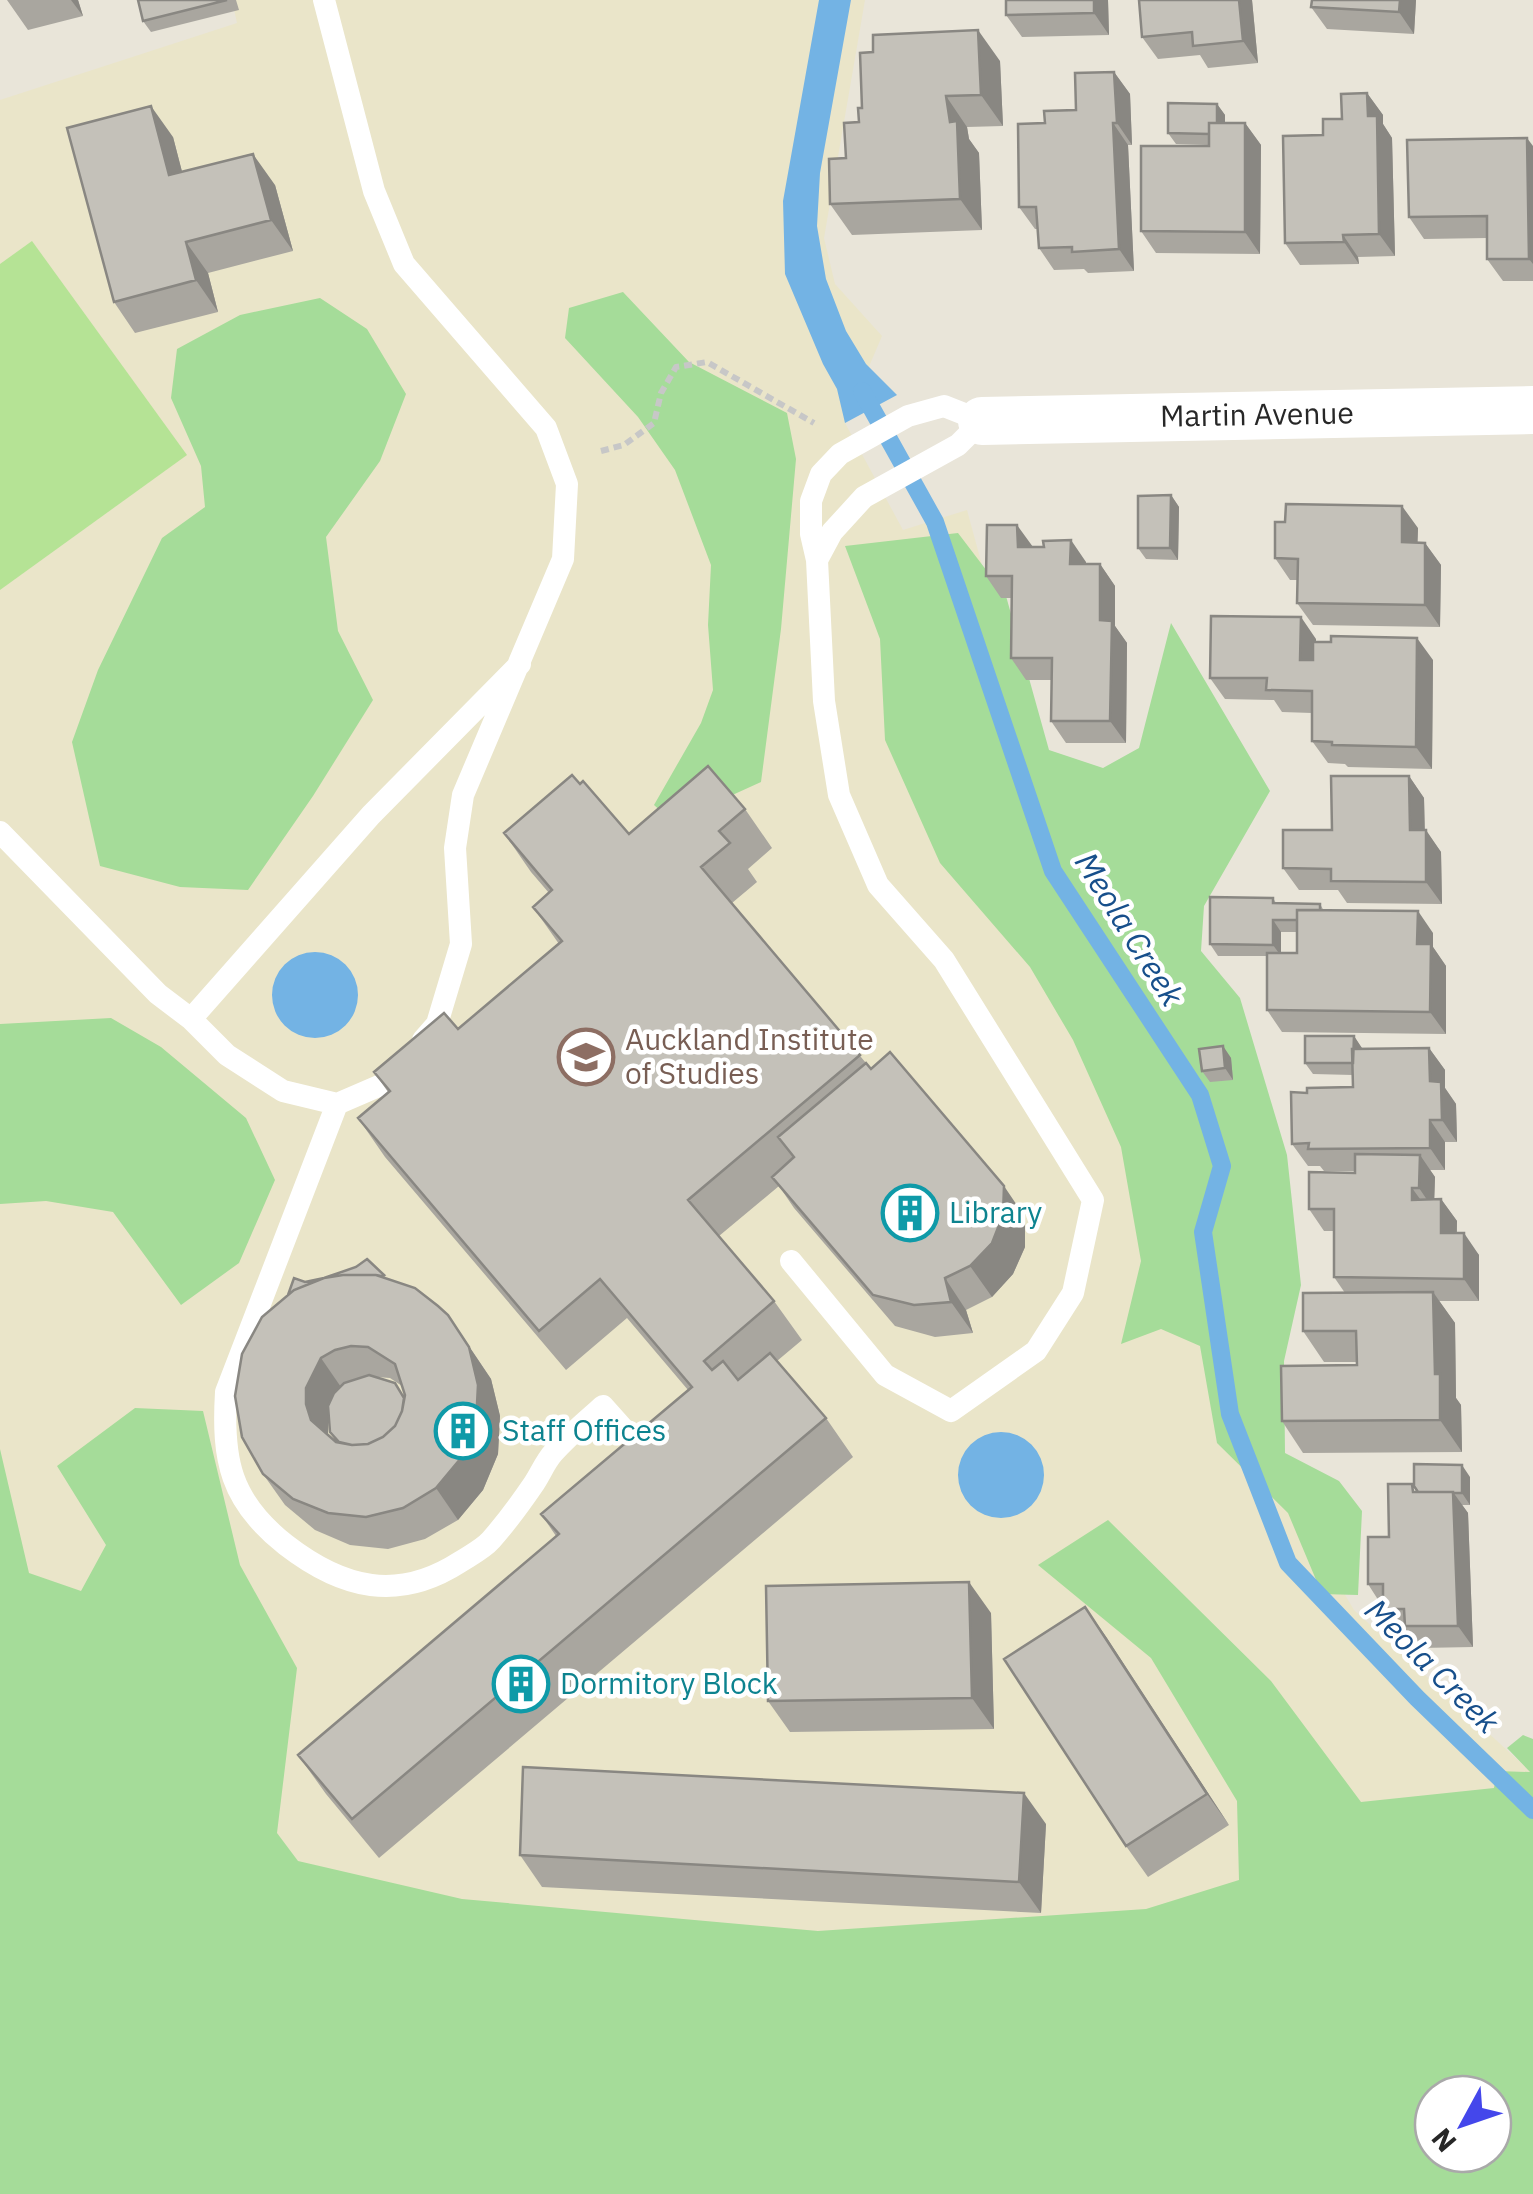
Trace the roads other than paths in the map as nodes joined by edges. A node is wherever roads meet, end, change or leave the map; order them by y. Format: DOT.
graph roads {
  1 [pos="324,0"];
  2 [pos="1533,410"];
  3 [pos="982,421"];
  4 [pos="817,560"];
  5 [pos="520,664"];
  6 [pos="0,832"];
  7 [pos="191,1019"];
  8 [pos="337,1104"];
  9 [pos="790,1261"];
  10 [pos="654,1464"];
  1 -- 5 [label="lane"];
  2 -- 3 [label="street, Martin Avenue"];
  3 -- 4 [label="lane"];
  3 -- 4 [label="lane"];
  4 -- 9 [label="lane"];
  5 -- 7 [label="lane"];
  5 -- 8 [label="lane"];
  6 -- 7 [label="lane"];
  7 -- 8 [label="lane"];
  8 -- 10 [label="lane"];
}
